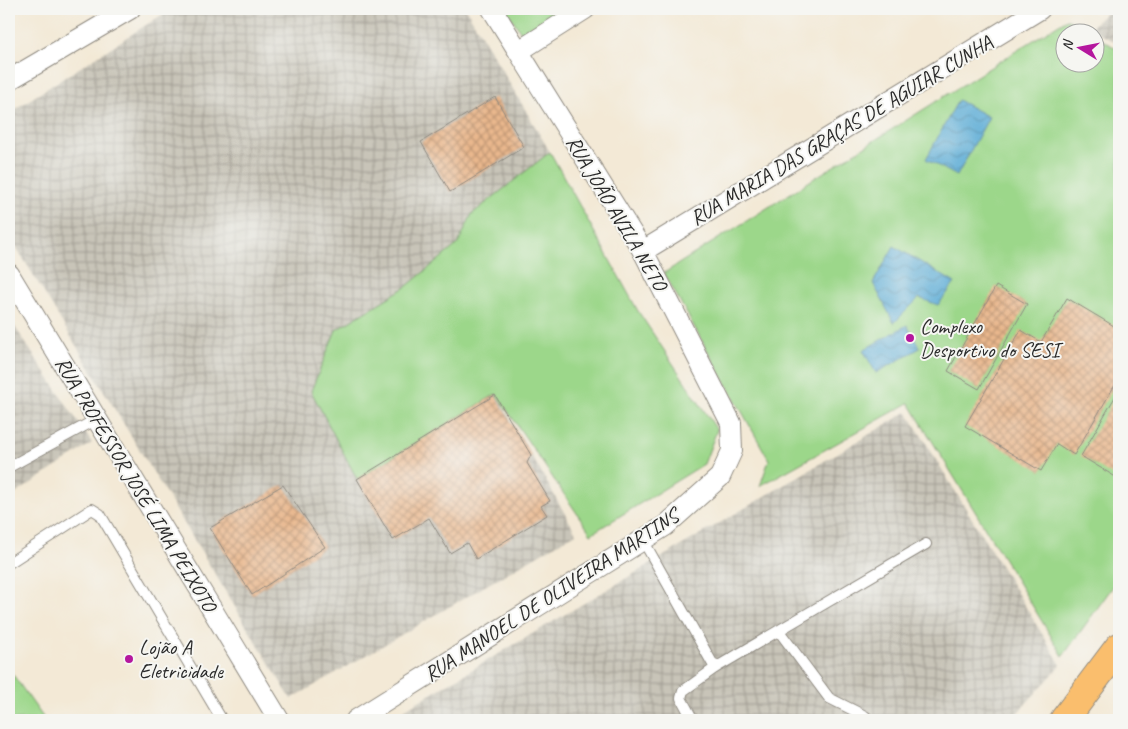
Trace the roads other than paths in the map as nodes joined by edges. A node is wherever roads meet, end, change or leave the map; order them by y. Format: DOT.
graph roads {
  1 [pos="130,9"];
  2 [pos="492,9"];
  3 [pos="585,9"];
  4 [pos="1040,9"];
  5 [pos="519,51"];
  6 [pos="9,80"];
  7 [pos="643,251"];
  8 [pos="9,274"];
  9 [pos="96,419"];
  10 [pos="732,423"];
  11 [pos="9,467"];
  12 [pos="643,540"];
  13 [pos="926,544"];
  14 [pos="9,563"];
  15 [pos="779,631"];
  16 [pos="1119,647"];
  17 [pos="715,668"];
  18 [pos="222,720"];
  19 [pos="279,720"];
  20 [pos="356,720"];
  21 [pos="694,720"];
  22 [pos="868,720"];
  23 [pos="1064,720"];
  1 -- 6 [label="street"];
  2 -- 5 [label="street, RUA JOÃO AVILA NETO"];
  3 -- 5 [label="street"];
  4 -- 7 [label="street, RUA MARIA DAS GRAÇAS DE AGUIAR CUNHA"];
  5 -- 7 [label="street, RUA JOÃO AVILA NETO"];
  7 -- 10 [label="street, RUA JOÃO AVILA NETO"];
  8 -- 9 [label="street, RUA PROFESSOR JOSÉ LIMA PEIXOTO"];
  9 -- 11 [label="lane"];
  9 -- 19 [label="street, RUA PROFESSOR JOSÉ LIMA PEIXOTO"];
  10 -- 12 [label="street, RUA MANOEL DE OLIVEIRA MARTINS"];
  12 -- 17 [label="lane"];
  12 -- 20 [label="street, RUA MANOEL DE OLIVEIRA MARTINS"];
  13 -- 15 [label="lane"];
  14 -- 18 [label="lane"];
  15 -- 17 [label="lane"];
  15 -- 22 [label="lane"];
  16 -- 23 [label="main road"];
  17 -- 21 [label="lane"];
}
